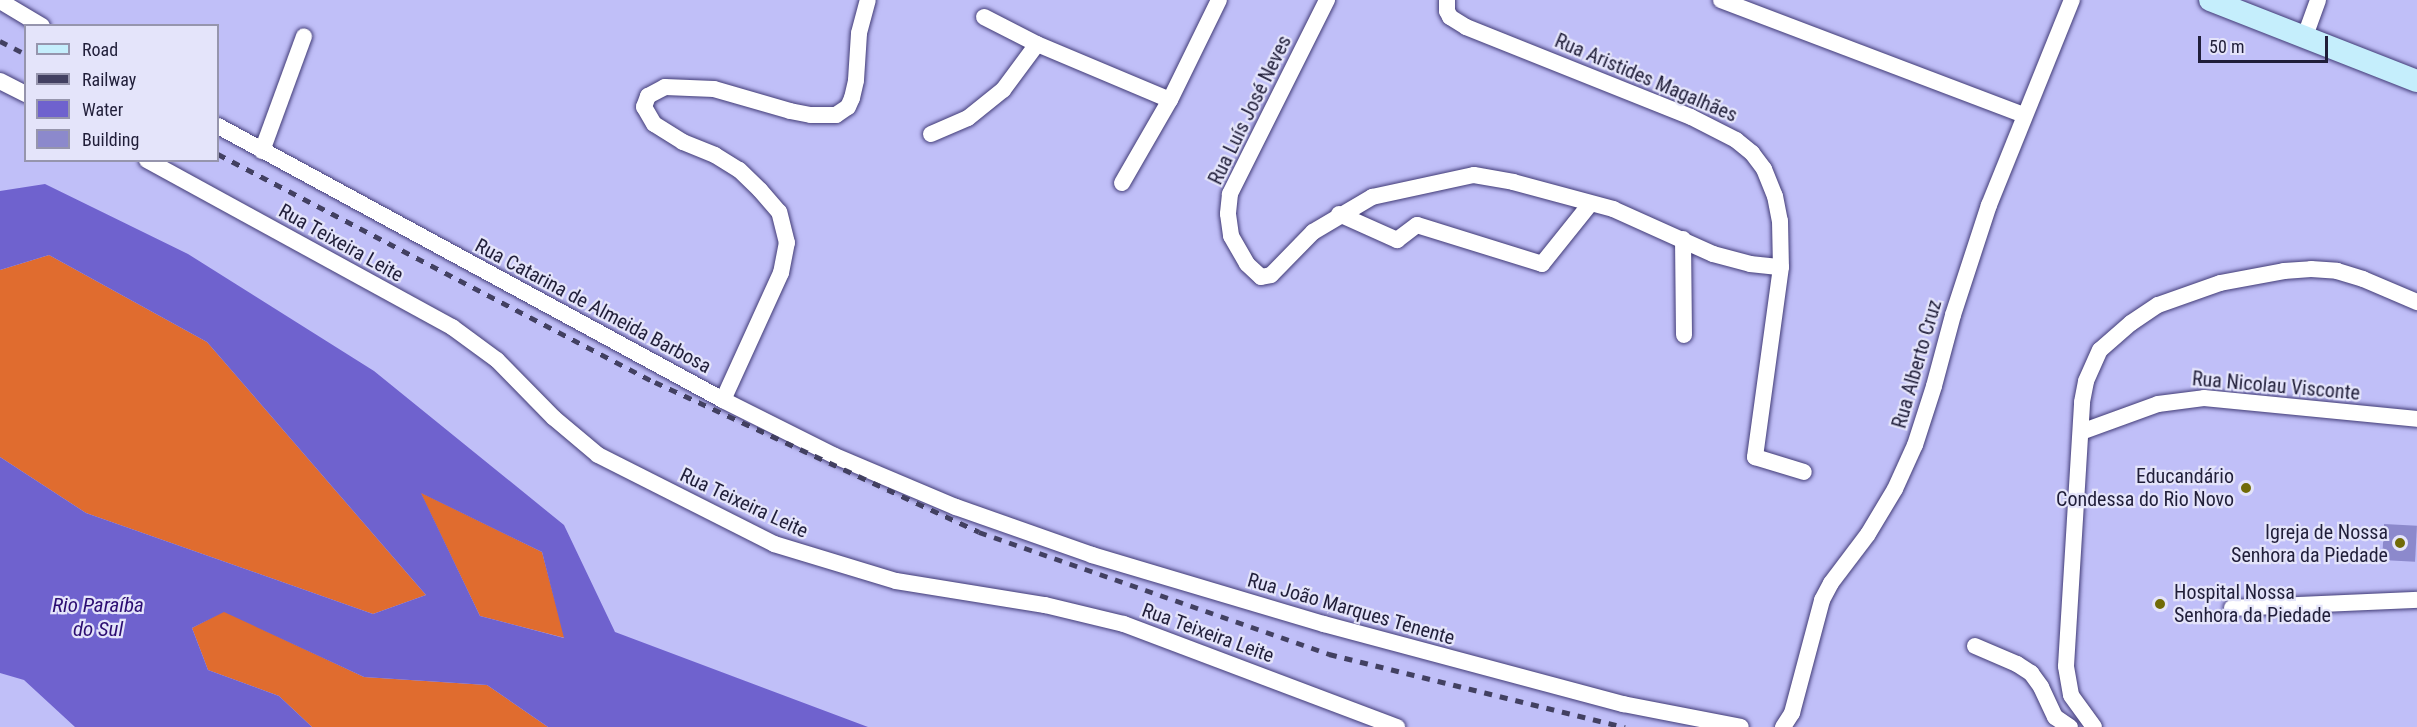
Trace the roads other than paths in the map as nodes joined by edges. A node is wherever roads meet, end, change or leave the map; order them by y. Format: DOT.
graph roads {
  1 [pos="868,0"];
  2 [pos="1220,0"];
  3 [pos="1327,0"];
  4 [pos="1721,0"];
  5 [pos="2072,0"];
  6 [pos="2211,0"];
  7 [pos="2318,0"];
  8 [pos="0,1"];
  9 [pos="1449,8"];
  10 [pos="984,17"];
  11 [pos="39,24"];
  12 [pos="304,36"];
  13 [pos="2305,36"];
  14 [pos="1037,44"];
  15 [pos="0,81"];
  16 [pos="2417,81"];
  17 [pos="24,93"];
  18 [pos="1170,100"];
  19 [pos="2024,116"];
  20 [pos="219,127"];
  21 [pos="931,134"];
  22 [pos="262,151"];
  23 [pos="151,162"];
  24 [pos="1122,183"];
  25 [pos="1590,204"];
  26 [pos="1339,214"];
  27 [pos="1683,239"];
  28 [pos="1781,267"];
  29 [pos="2417,302"];
  30 [pos="1684,335"];
  31 [pos="723,400"];
  32 [pos="2417,419"];
  33 [pos="2081,432"];
  34 [pos="1804,472"];
  35 [pos="956,507"];
  36 [pos="2417,600"];
  37 [pos="2232,608"];
  38 [pos="1975,646"];
  39 [pos="1397,727"];
  40 [pos="1741,727"];
  41 [pos="1783,727"];
  42 [pos="2070,727"];
  43 [pos="2094,727"];
  1 -- 31 [label="street"];
  2 -- 18 [label="street"];
  3 -- 26 [label="street, Rua Luís José Neves"];
  4 -- 19 [label="street"];
  5 -- 19 [label="street, Rua Alberto Cruz"];
  6 -- 13 [label="street"];
  7 -- 13 [label="street"];
  8 -- 11 [label="street"];
  9 -- 28 [label="street, Rua Aristides Magalhães"];
  10 -- 14 [label="street"];
  12 -- 22 [label="street"];
  13 -- 16 [label="street"];
  14 -- 18 [label="street"];
  14 -- 21 [label="street"];
  15 -- 17 [label="street"];
  18 -- 24 [label="street"];
  19 -- 41 [label="street, Rua Alberto Cruz"];
  20 -- 22 [label="street, Rua Catarina de Almeida Barbosa"];
  22 -- 31 [label="street, Rua Catarina de Almeida Barbosa"];
  23 -- 39 [label="street, Rua Teixeira Leite"];
  25 -- 26 [label="street, Rua Luís José Neves"];
  25 -- 26 [label="street"];
  25 -- 27 [label="street, Rua Luís José Neves"];
  27 -- 28 [label="street, Rua Luís José Neves"];
  27 -- 30 [label="street"];
  28 -- 34 [label="street, Rua Aristides Magalhães"];
  29 -- 33 [label="street"];
  31 -- 35 [label="street, Rua Catarina de Almeida Barbosa"];
  32 -- 33 [label="street, Rua Nicolau Visconte"];
  33 -- 43 [label="street"];
  35 -- 40 [label="street, Rua João Marques Tenente"];
  36 -- 37 [label="street"];
  38 -- 42 [label="street"];
}
